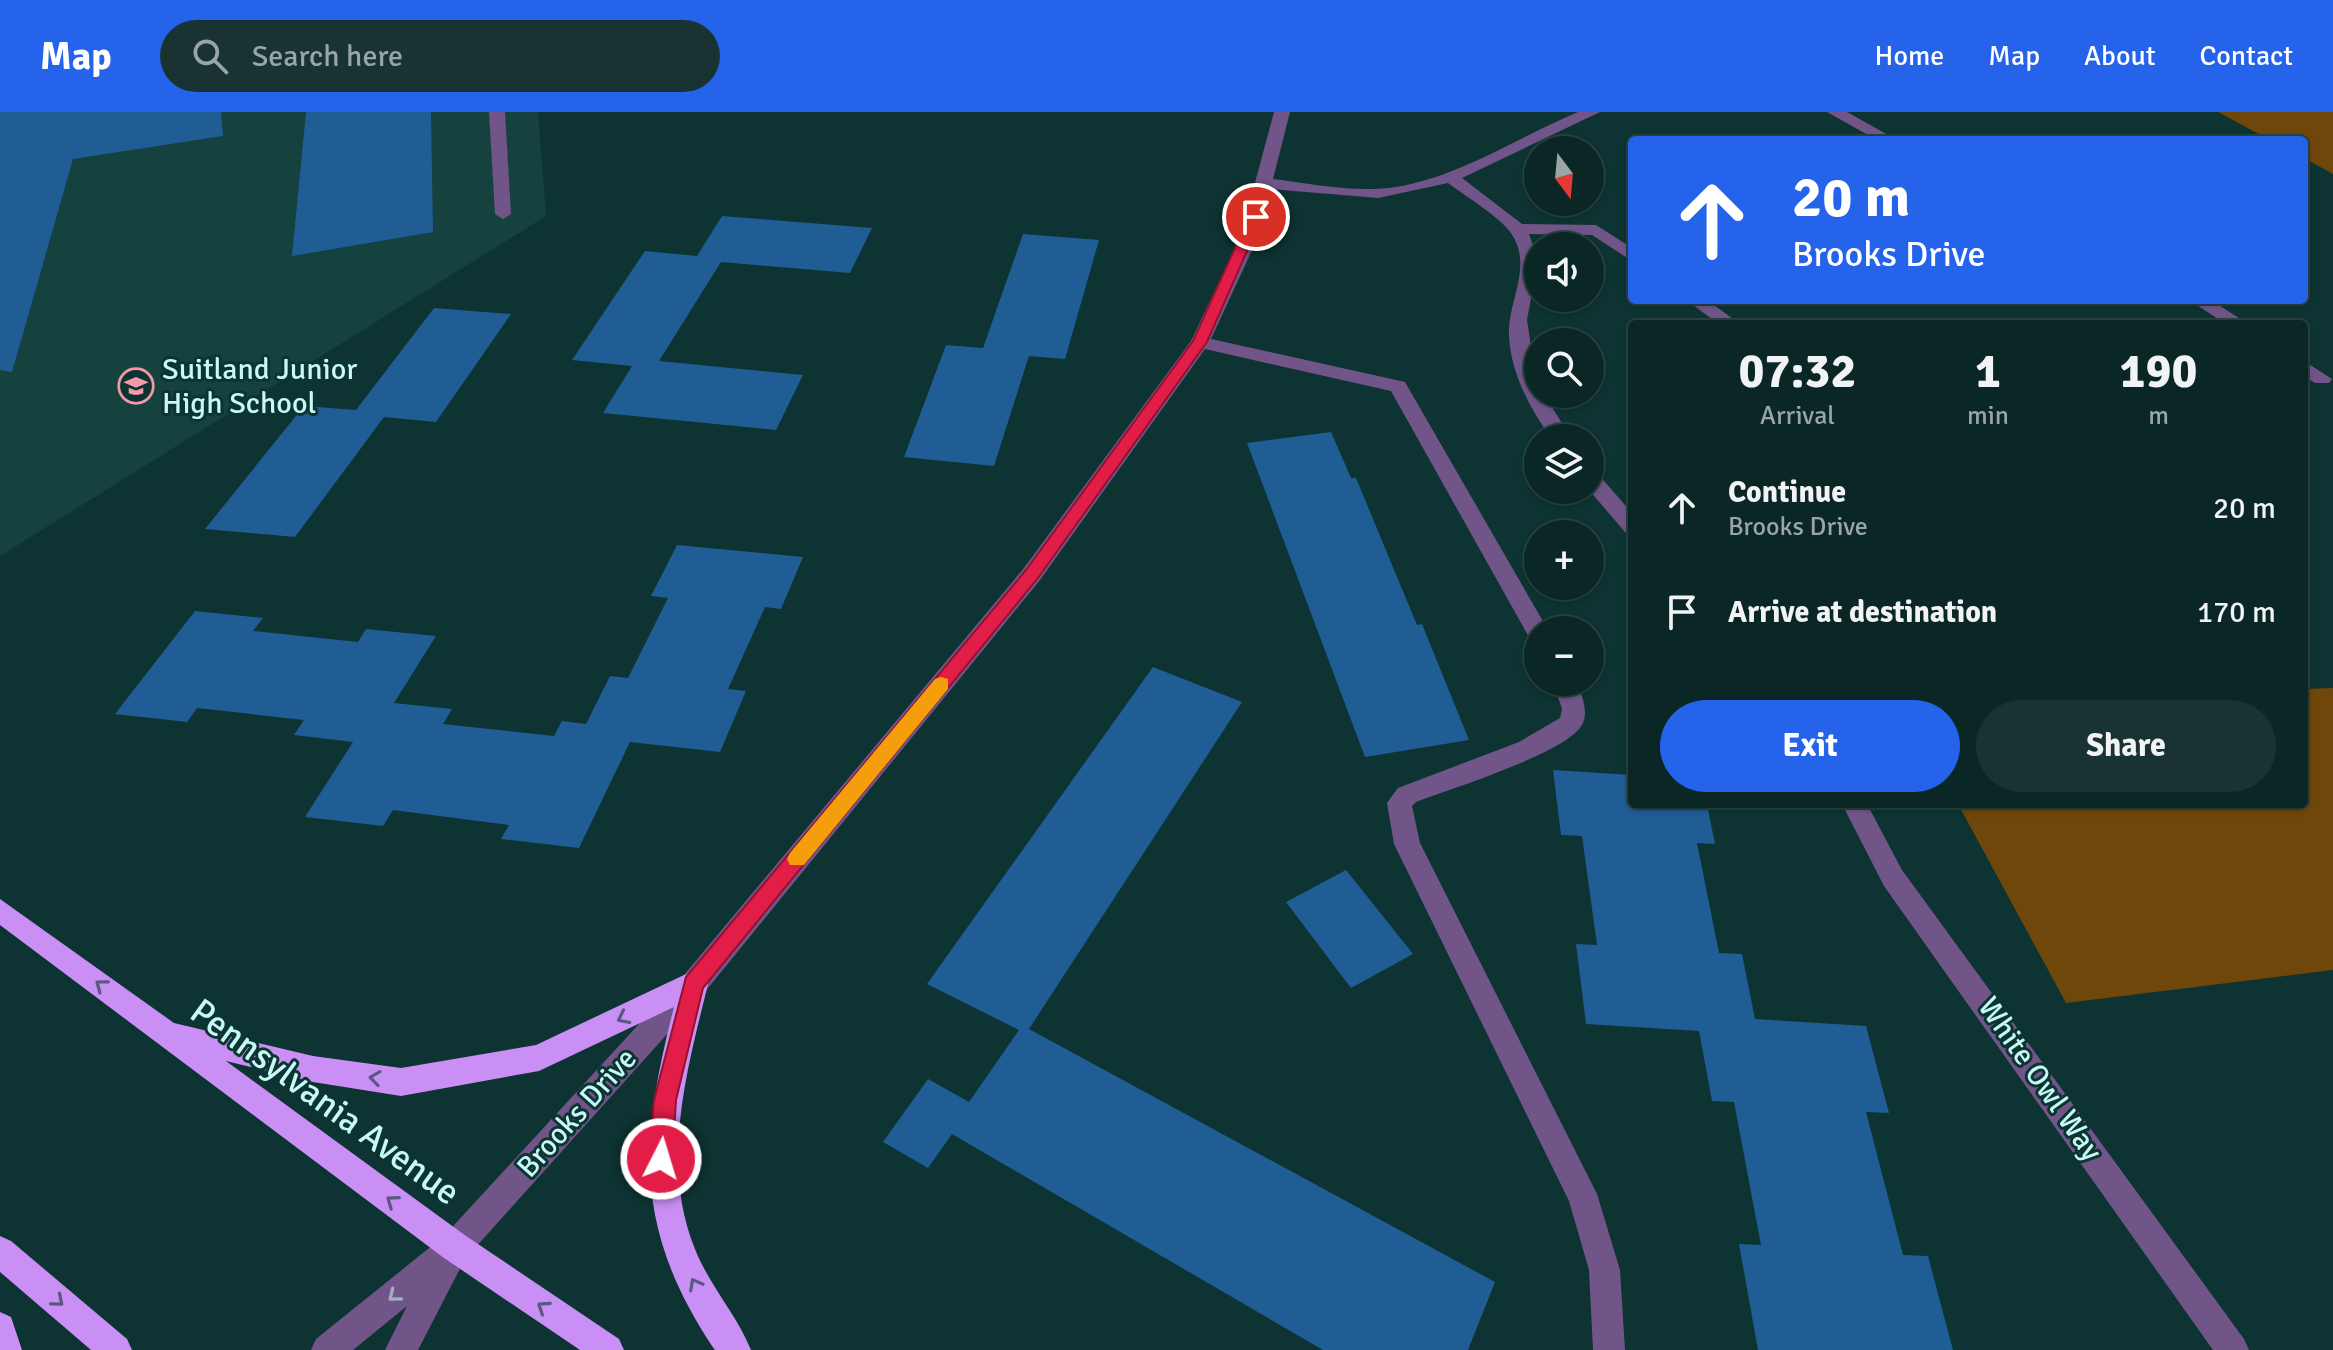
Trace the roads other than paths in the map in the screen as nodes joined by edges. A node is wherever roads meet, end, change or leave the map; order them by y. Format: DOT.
graph roads {
  1 [pos="497,112"];
  2 [pos="1282,112"];
  3 [pos="1835,112"];
  4 [pos="1587,113"];
  5 [pos="1881,136"];
  6 [pos="1449,176"];
  7 [pos="1265,183"];
  8 [pos="503,214"];
  9 [pos="1518,229"];
  10 [pos="1628,253"];
  11 [pos="1701,304"];
  12 [pos="2205,304"];
  13 [pos="1725,320"];
  14 [pos="2232,320"];
  15 [pos="1200,342"];
  16 [pos="2308,370"];
  17 [pos="2322,379"];
  18 [pos="1551,424"];
  19 [pos="1604,494"];
  20 [pos="1628,522"];
  21 [pos="1528,616"];
  22 [pos="1570,696"];
  23 [pos="1856,808"];
  24 [pos="0,910"];
  25 [pos="694,984"];
  26 [pos="163,1032"];
  27 [pos="455,1247"];
  28 [pos="0,1252"];
  29 [pos="0,1328"];
  30 [pos="6,1350"];
  31 [pos="116,1350"];
  32 [pos="327,1350"];
  33 [pos="401,1350"];
  34 [pos="608,1350"];
  35 [pos="735,1350"];
  36 [pos="1609,1350"];
  37 [pos="2233,1350"];
  1 -- 8 [label="street"];
  2 -- 7 [label="street, Brooks Drive"];
  3 -- 5 [label="street"];
  4 -- 6 [label="street"];
  6 -- 7 [label="street"];
  6 -- 9 [label="street"];
  7 -- 15 [label="street, Brooks Drive"];
  9 -- 10 [label="street"];
  9 -- 18 [label="street"];
  11 -- 13 [label="street"];
  12 -- 14 [label="street"];
  15 -- 21 [label="street"];
  15 -- 25 [label="street, Brooks Drive"];
  16 -- 17 [label="street"];
  19 -- 20 [label="street"];
  22 -- 36 [label="street"];
  23 -- 37 [label="street, White Owl Way"];
  26 -- 24 [label="highway, Pennsylvania Avenue, one-way"];
  25 -- 26 [label="highway, one-way"];
  25 -- 27 [label="street, Brooks Drive"];
  35 -- 25 [label="highway, one-way"];
  27 -- 26 [label="highway, Pennsylvania Avenue, one-way"];
  27 -- 32 [label="street, Brooks Drive, one-way"];
  27 -- 33 [label="street, Brooks Drive"];
  34 -- 27 [label="highway, Pennsylvania Avenue, one-way"];
  28 -- 31 [label="highway, one-way"];
  29 -- 30 [label="highway"];
}
